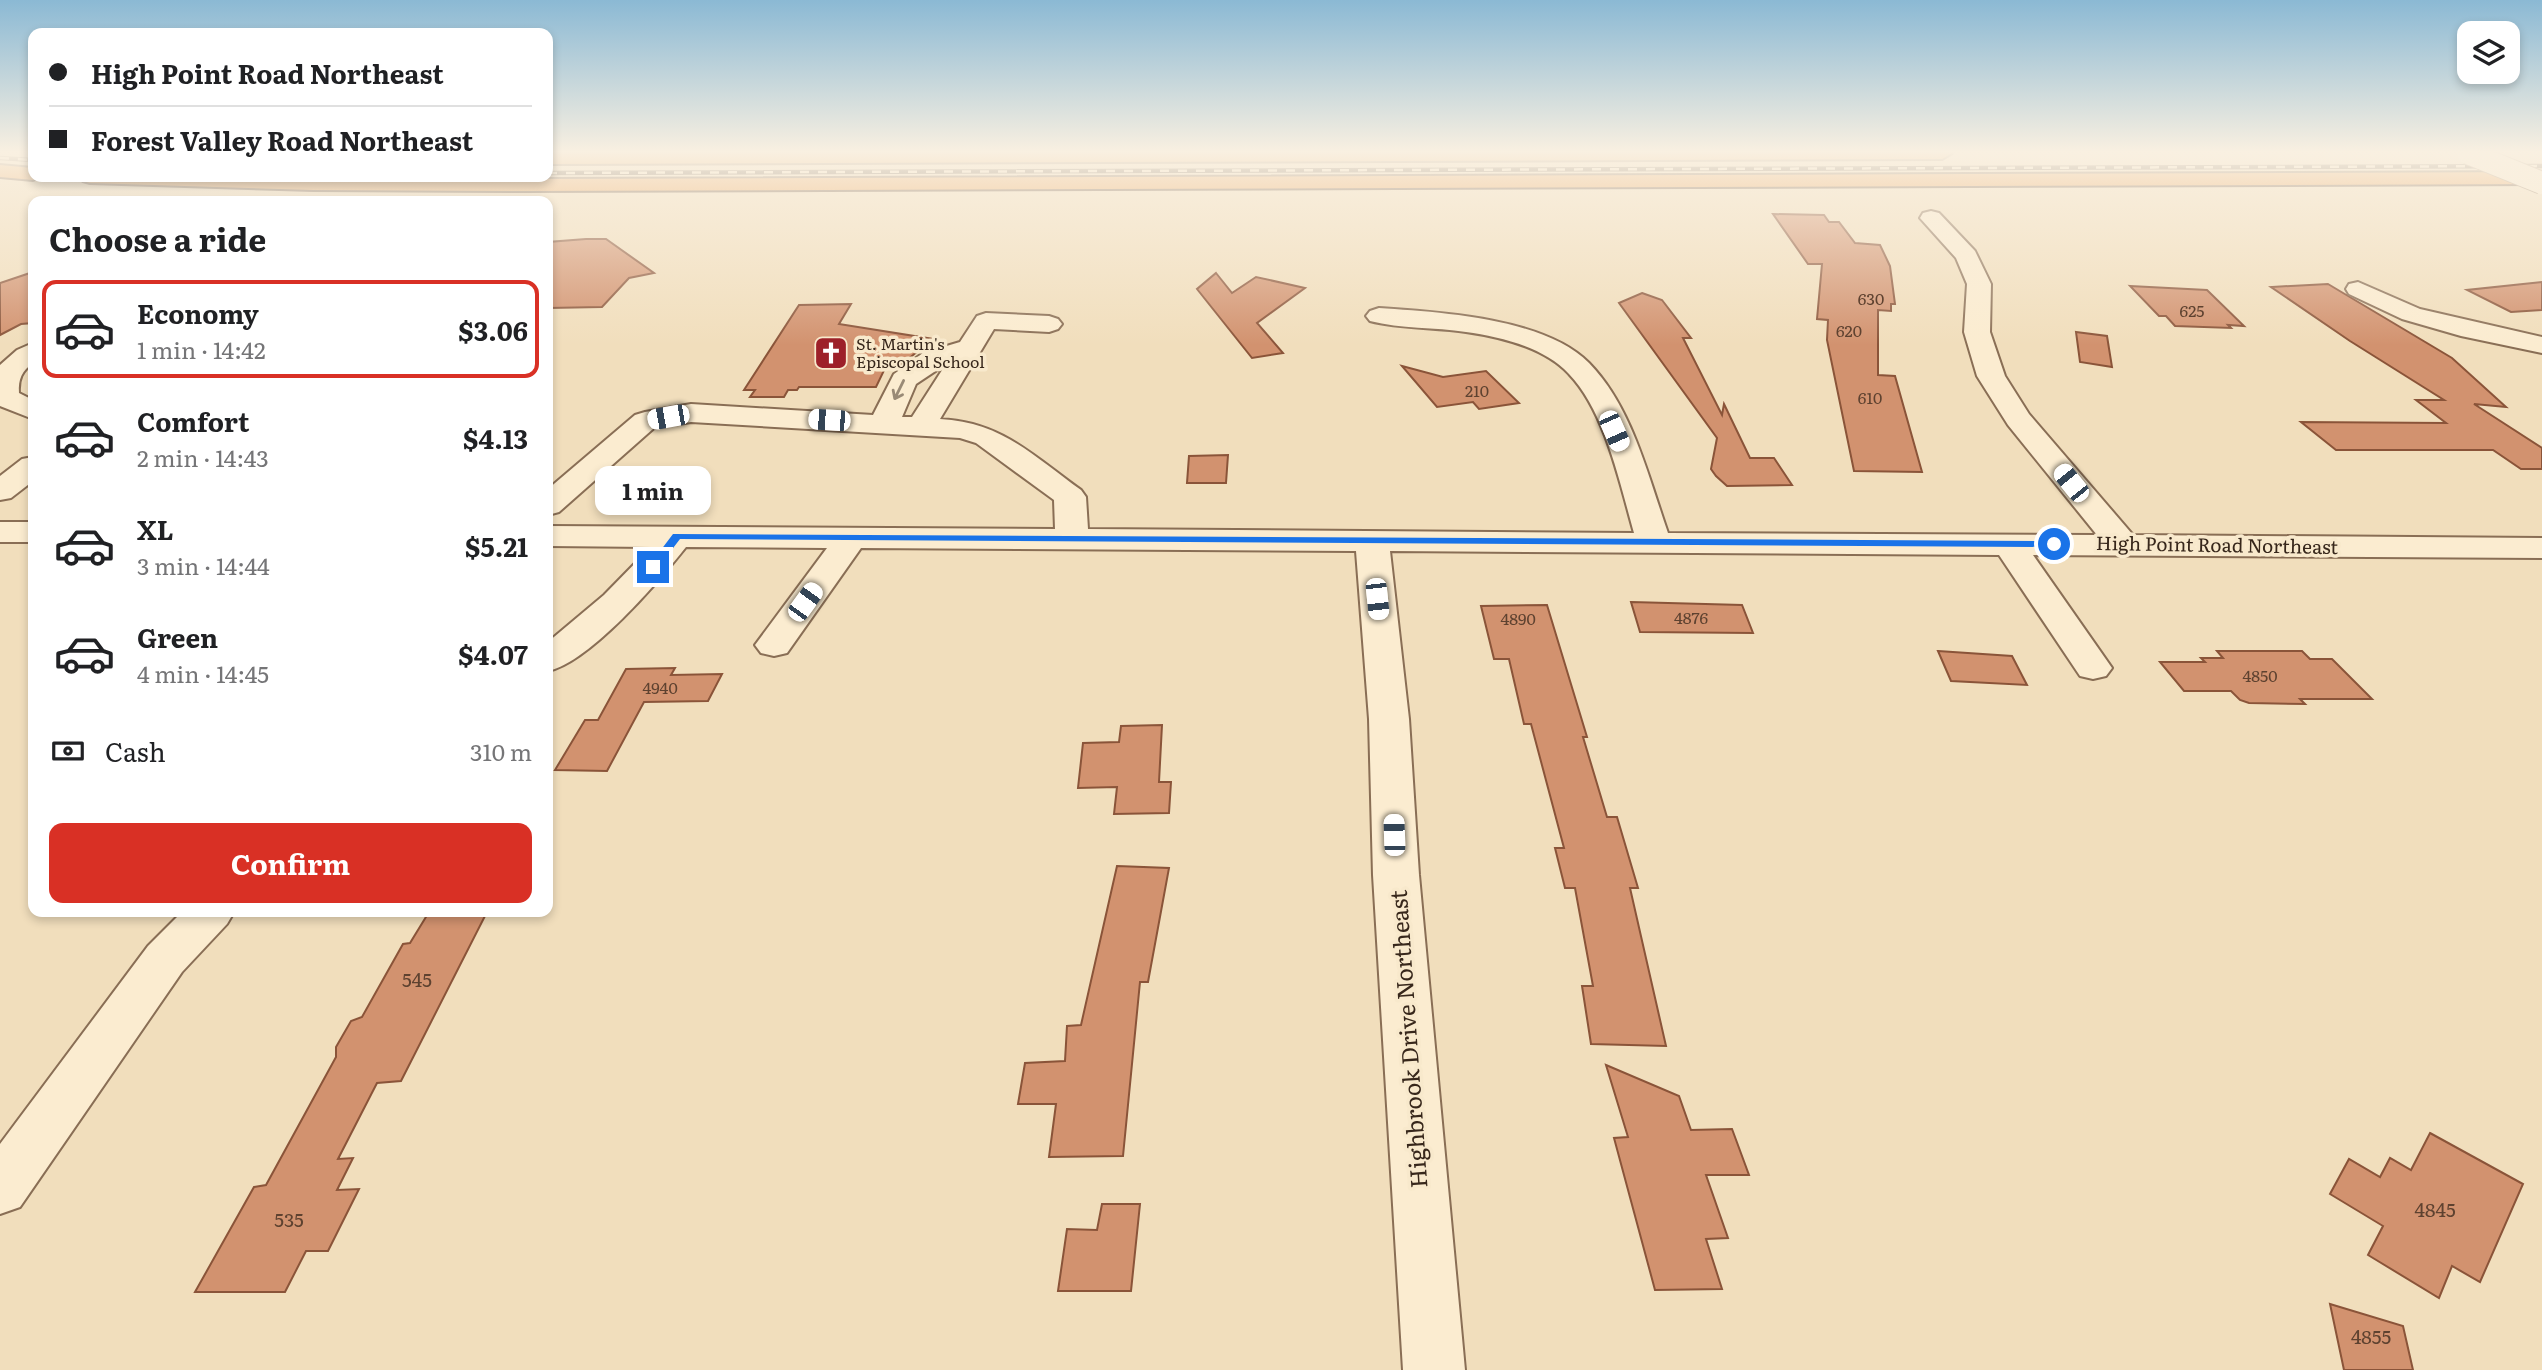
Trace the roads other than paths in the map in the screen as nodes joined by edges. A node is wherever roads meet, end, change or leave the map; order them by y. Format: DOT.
graph roads {
  1 [pos="1931,218"];
  2 [pos="2358,289"];
  3 [pos="1379,317"];
  4 [pos="1049,324"];
  5 [pos="2542,345"];
  6 [pos="969,348"];
  7 [pos="28,355"];
  8 [pos="28,408"];
  9 [pos="884,422"];
  10 [pos="922,425"];
  11 [pos="28,471"];
  12 [pos="0,491"];
  13 [pos="553,501"];
  14 [pos="0,532"];
  15 [pos="28,532"];
  16 [pos="553,536"];
  17 [pos="677,536"];
  18 [pos="1072,537"];
  19 [pos="851,538"];
  20 [pos="1371,541"];
  21 [pos="1654,542"];
  22 [pos="2009,544"];
  23 [pos="2122,544"];
  24 [pos="2542,548"];
  25 [pos="774,645"];
  26 [pos="553,656"];
  27 [pos="2093,668"];
  28 [pos="206,917"];
  29 [pos="0,1189"];
  30 [pos="1434,1370"];
  1 -- 23 [label="street"];
  2 -- 5 [label="street"];
  3 -- 21 [label="street"];
  4 -- 6 [label="street"];
  6 -- 9 [label="street, one-way"];
  6 -- 10 [label="street"];
  7 -- 8 [label="street"];
  9 -- 10 [label="street"];
  9 -- 13 [label="street"];
  10 -- 18 [label="street"];
  11 -- 12 [label="street"];
  14 -- 15 [label="street"];
  16 -- 17 [label="street, High Point Road Northeast"];
  17 -- 19 [label="street, High Point Road Northeast"];
  17 -- 26 [label="street"];
  18 -- 19 [label="street, High Point Road Northeast"];
  18 -- 20 [label="street, High Point Road Northeast"];
  19 -- 25 [label="street"];
  20 -- 21 [label="street, High Point Road Northeast"];
  20 -- 30 [label="street, Highbrook Drive Northeast"];
  21 -- 22 [label="street, High Point Road Northeast"];
  22 -- 23 [label="street, High Point Road Northeast"];
  22 -- 27 [label="street"];
  23 -- 24 [label="street, High Point Road Northeast"];
  28 -- 29 [label="street"];
}
